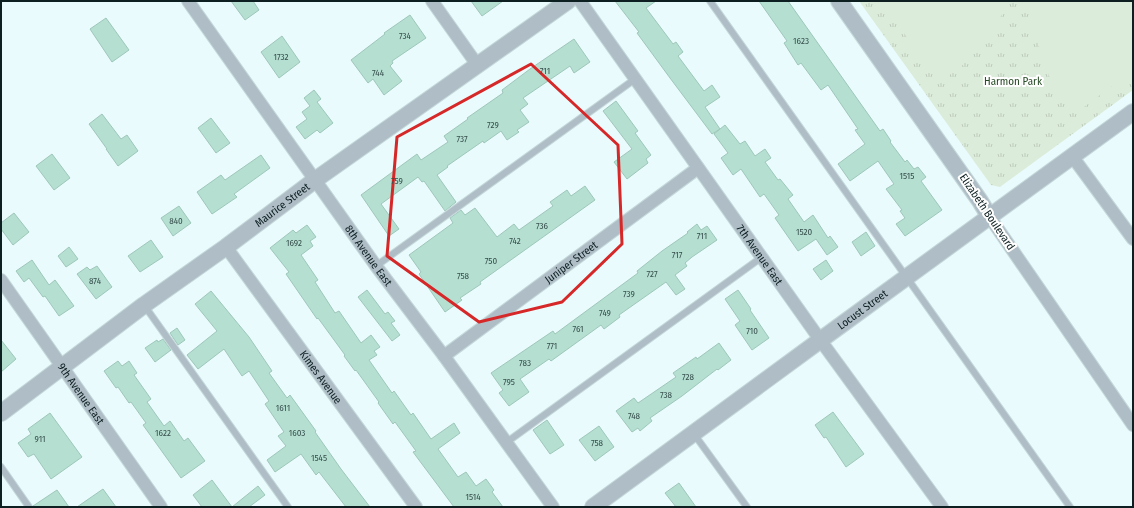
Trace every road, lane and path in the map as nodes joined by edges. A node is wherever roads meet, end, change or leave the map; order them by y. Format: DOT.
graph roads {
  1 [pos="188,1"];
  2 [pos="432,1"];
  3 [pos="568,1"];
  4 [pos="580,1"];
  5 [pos="710,1"];
  6 [pos="839,1"];
  7 [pos="478,66"];
  8 [pos="635,79"];
  9 [pos="1133,112"];
  10 [pos="1072,156"];
  11 [pos="698,168"];
  12 [pos="315,180"];
  13 [pos="989,216"];
  14 [pos="1133,239"];
  15 [pos="226,247"];
  16 [pos="762,257"];
  17 [pos="376,266"];
  18 [pos="906,278"];
  19 [pos="1,280"];
  20 [pos="144,305"];
  21 [pos="821,341"];
  22 [pos="444,356"];
  23 [pos="62,368"];
  24 [pos="1,413"];
  25 [pos="1133,426"];
  26 [pos="694,433"];
  27 [pos="507,442"];
  28 [pos="1,467"];
  29 [pos="29,507"];
  30 [pos="161,507"];
  31 [pos="288,507"];
  32 [pos="416,507"];
  33 [pos="553,507"];
  34 [pos="593,507"];
  35 [pos="747,507"];
  36 [pos="942,507"];
  37 [pos="1070,507"];
  1 -- 12 [label="street, 8th Avenue East"];
  2 -- 7 [label="street"];
  3 -- 7 [label="street, Maurice Street"];
  4 -- 8 [label="street, 7th Avenue East"];
  5 -- 18 [label="lane"];
  6 -- 13 [label="street, Elizabeth Boulevard"];
  7 -- 12 [label="street, Maurice Street"];
  8 -- 11 [label="street, 7th Avenue East"];
  8 -- 17 [label="lane"];
  9 -- 10 [label="street, Locust Street"];
  10 -- 13 [label="street, Locust Street"];
  10 -- 14 [label="street"];
  11 -- 16 [label="street, 7th Avenue East"];
  11 -- 22 [label="street, Juniper Street"];
  12 -- 15 [label="street, Maurice Street"];
  12 -- 17 [label="street, 8th Avenue East"];
  13 -- 18 [label="street, Locust Street"];
  13 -- 25 [label="street, Elizabeth Boulevard"];
  15 -- 20 [label="street, Maurice Street"];
  15 -- 32 [label="street, Kimes Avenue"];
  16 -- 21 [label="street, 7th Avenue East"];
  16 -- 27 [label="lane"];
  17 -- 22 [label="street, 8th Avenue East"];
  18 -- 21 [label="street, Locust Street"];
  18 -- 37 [label="lane"];
  19 -- 23 [label="street, 9th Avenue East"];
  20 -- 23 [label="street, Maurice Street"];
  20 -- 31 [label="lane"];
  21 -- 26 [label="street, Locust Street"];
  21 -- 36 [label="street, 7th Avenue East"];
  22 -- 27 [label="street, 8th Avenue East"];
  23 -- 24 [label="street, Maurice Street"];
  23 -- 30 [label="street, 9th Avenue East"];
  26 -- 34 [label="street, Locust Street"];
  26 -- 35 [label="lane"];
  27 -- 33 [label="street, 8th Avenue East"];
  28 -- 29 [label="lane"];
}
